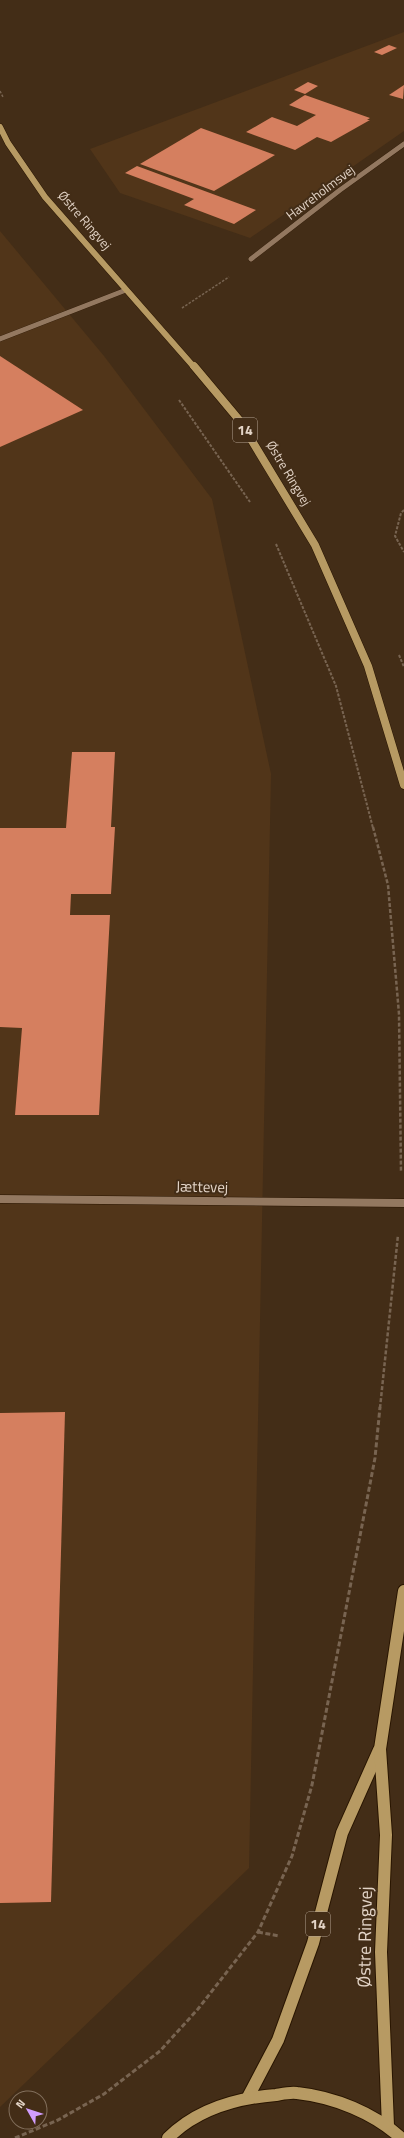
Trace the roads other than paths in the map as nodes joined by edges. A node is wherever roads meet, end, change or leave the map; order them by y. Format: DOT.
graph roads {
  1 [pos="0,127"];
  2 [pos="404,144"];
  3 [pos="251,259"];
  4 [pos="126,290"];
  5 [pos="0,339"];
  6 [pos="404,785"];
  7 [pos="0,1199"];
  8 [pos="404,1202"];
  9 [pos="404,1591"];
  10 [pos="380,1748"];
  11 [pos="248,2097"];
  12 [pos="388,2126"];
  13 [pos="168,2138"];
  14 [pos="401,2138"];
  1 -- 4 [label="main road, Østre Ringvej / 14"];
  2 -- 3 [label="street, Havreholmsvej"];
  4 -- 5 [label="street"];
  4 -- 6 [label="main road, Østre Ringvej / 14"];
  7 -- 8 [label="street, Jættevej"];
  9 -- 10 [label="main road, Østre Ringvej / 14"];
  10 -- 11 [label="main road, Østre Ringvej / 14"];
  10 -- 12 [label="main road, Østre Ringvej"];
  11 -- 12 [label="main road"];
  11 -- 13 [label="main road"];
  12 -- 14 [label="main road"];
}
